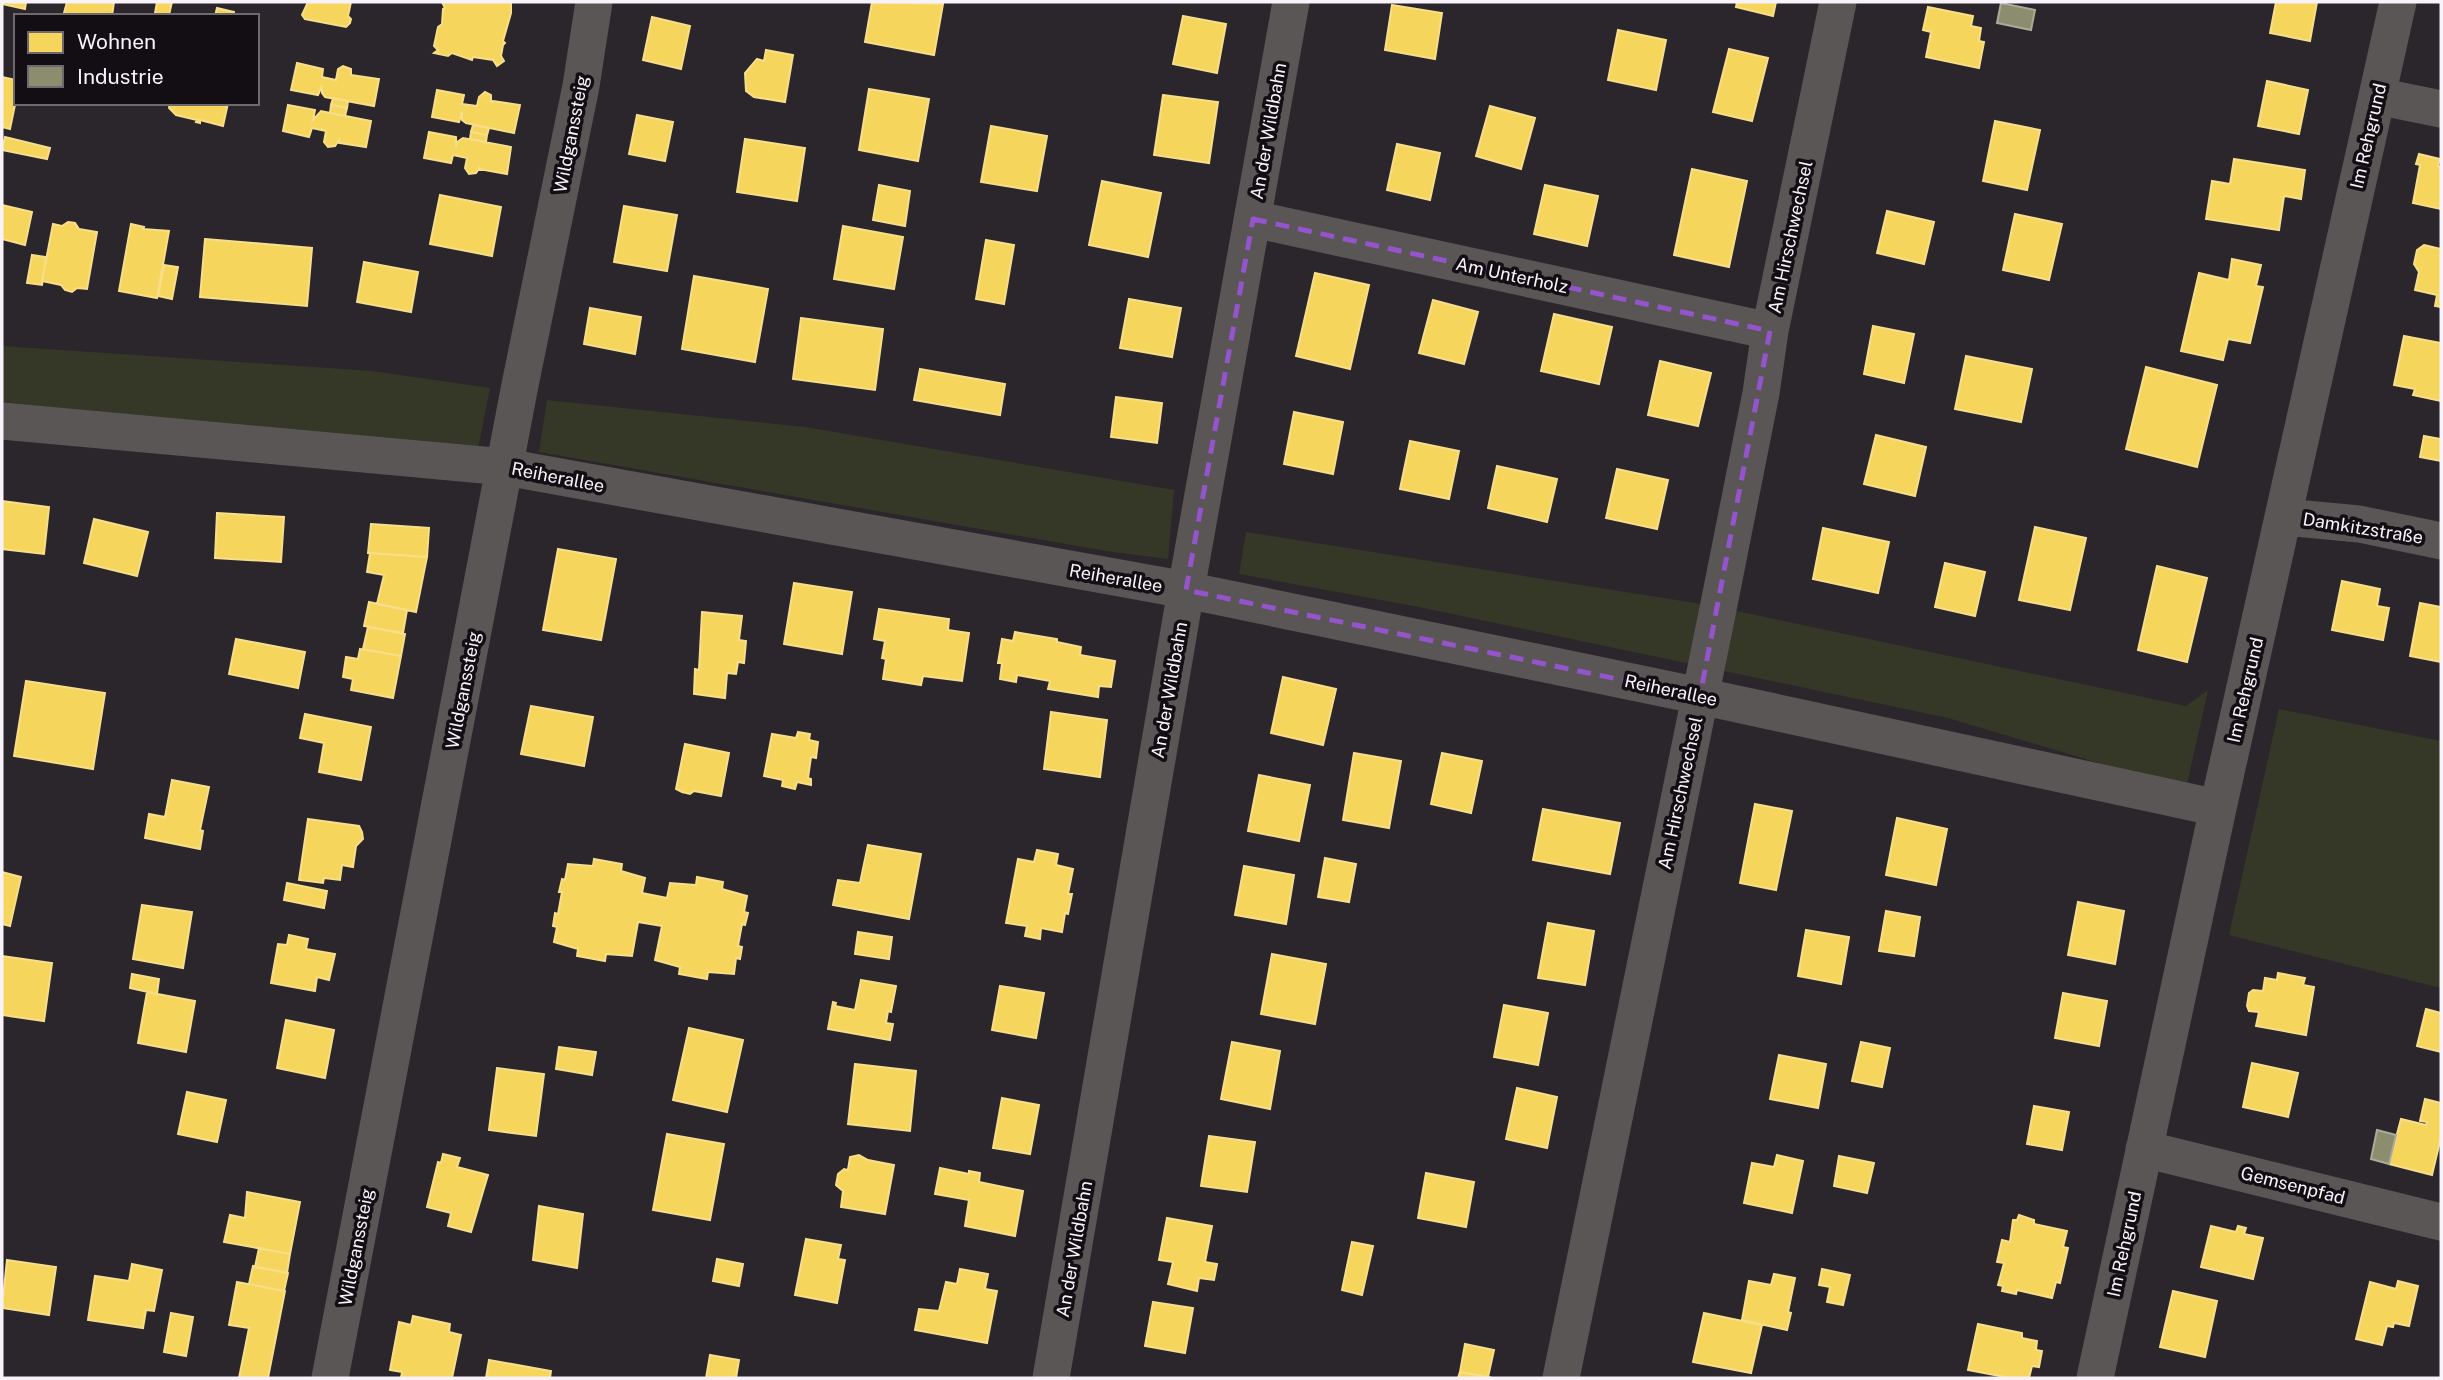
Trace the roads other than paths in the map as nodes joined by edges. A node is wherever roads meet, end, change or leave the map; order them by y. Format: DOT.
graph roads {
  1 [pos="594,2"];
  2 [pos="1291,2"];
  3 [pos="1838,2"];
  4 [pos="2398,2"];
  5 [pos="2376,96"];
  6 [pos="2441,109"];
  7 [pos="1253,219"];
  8 [pos="1770,331"];
  9 [pos="2,421"];
  10 [pos="505,467"];
  11 [pos="2284,517"];
  12 [pos="2441,541"];
  13 [pos="1186,590"];
  14 [pos="1700,696"];
  15 [pos="2218,808"];
  16 [pos="2144,1149"];
  17 [pos="2441,1222"];
  18 [pos="330,1378"];
  19 [pos="1051,1378"];
  20 [pos="1561,1378"];
  21 [pos="2095,1378"];
  1 -- 10 [label="street, Wildganssteig"];
  2 -- 7 [label="street, An der Wildbahn"];
  3 -- 8 [label="street, Am Hirschwechsel"];
  4 -- 5 [label="street, Im Rehgrund"];
  5 -- 6 [label="street"];
  5 -- 11 [label="street, Im Rehgrund"];
  7 -- 8 [label="street, Am Unterholz"];
  7 -- 13 [label="street, An der Wildbahn"];
  8 -- 14 [label="street, Am Hirschwechsel"];
  9 -- 10 [label="street, Reiherallee"];
  10 -- 13 [label="street, Reiherallee"];
  10 -- 18 [label="street, Wildganssteig"];
  11 -- 12 [label="street, Damkitzstraße"];
  11 -- 15 [label="street, Im Rehgrund"];
  13 -- 14 [label="street, Reiherallee"];
  13 -- 19 [label="street, An der Wildbahn"];
  14 -- 15 [label="street, Reiherallee"];
  14 -- 20 [label="street, Am Hirschwechsel"];
  15 -- 16 [label="street, Im Rehgrund"];
  16 -- 17 [label="street, Gemsenpfad"];
  16 -- 21 [label="street, Im Rehgrund"];
}
